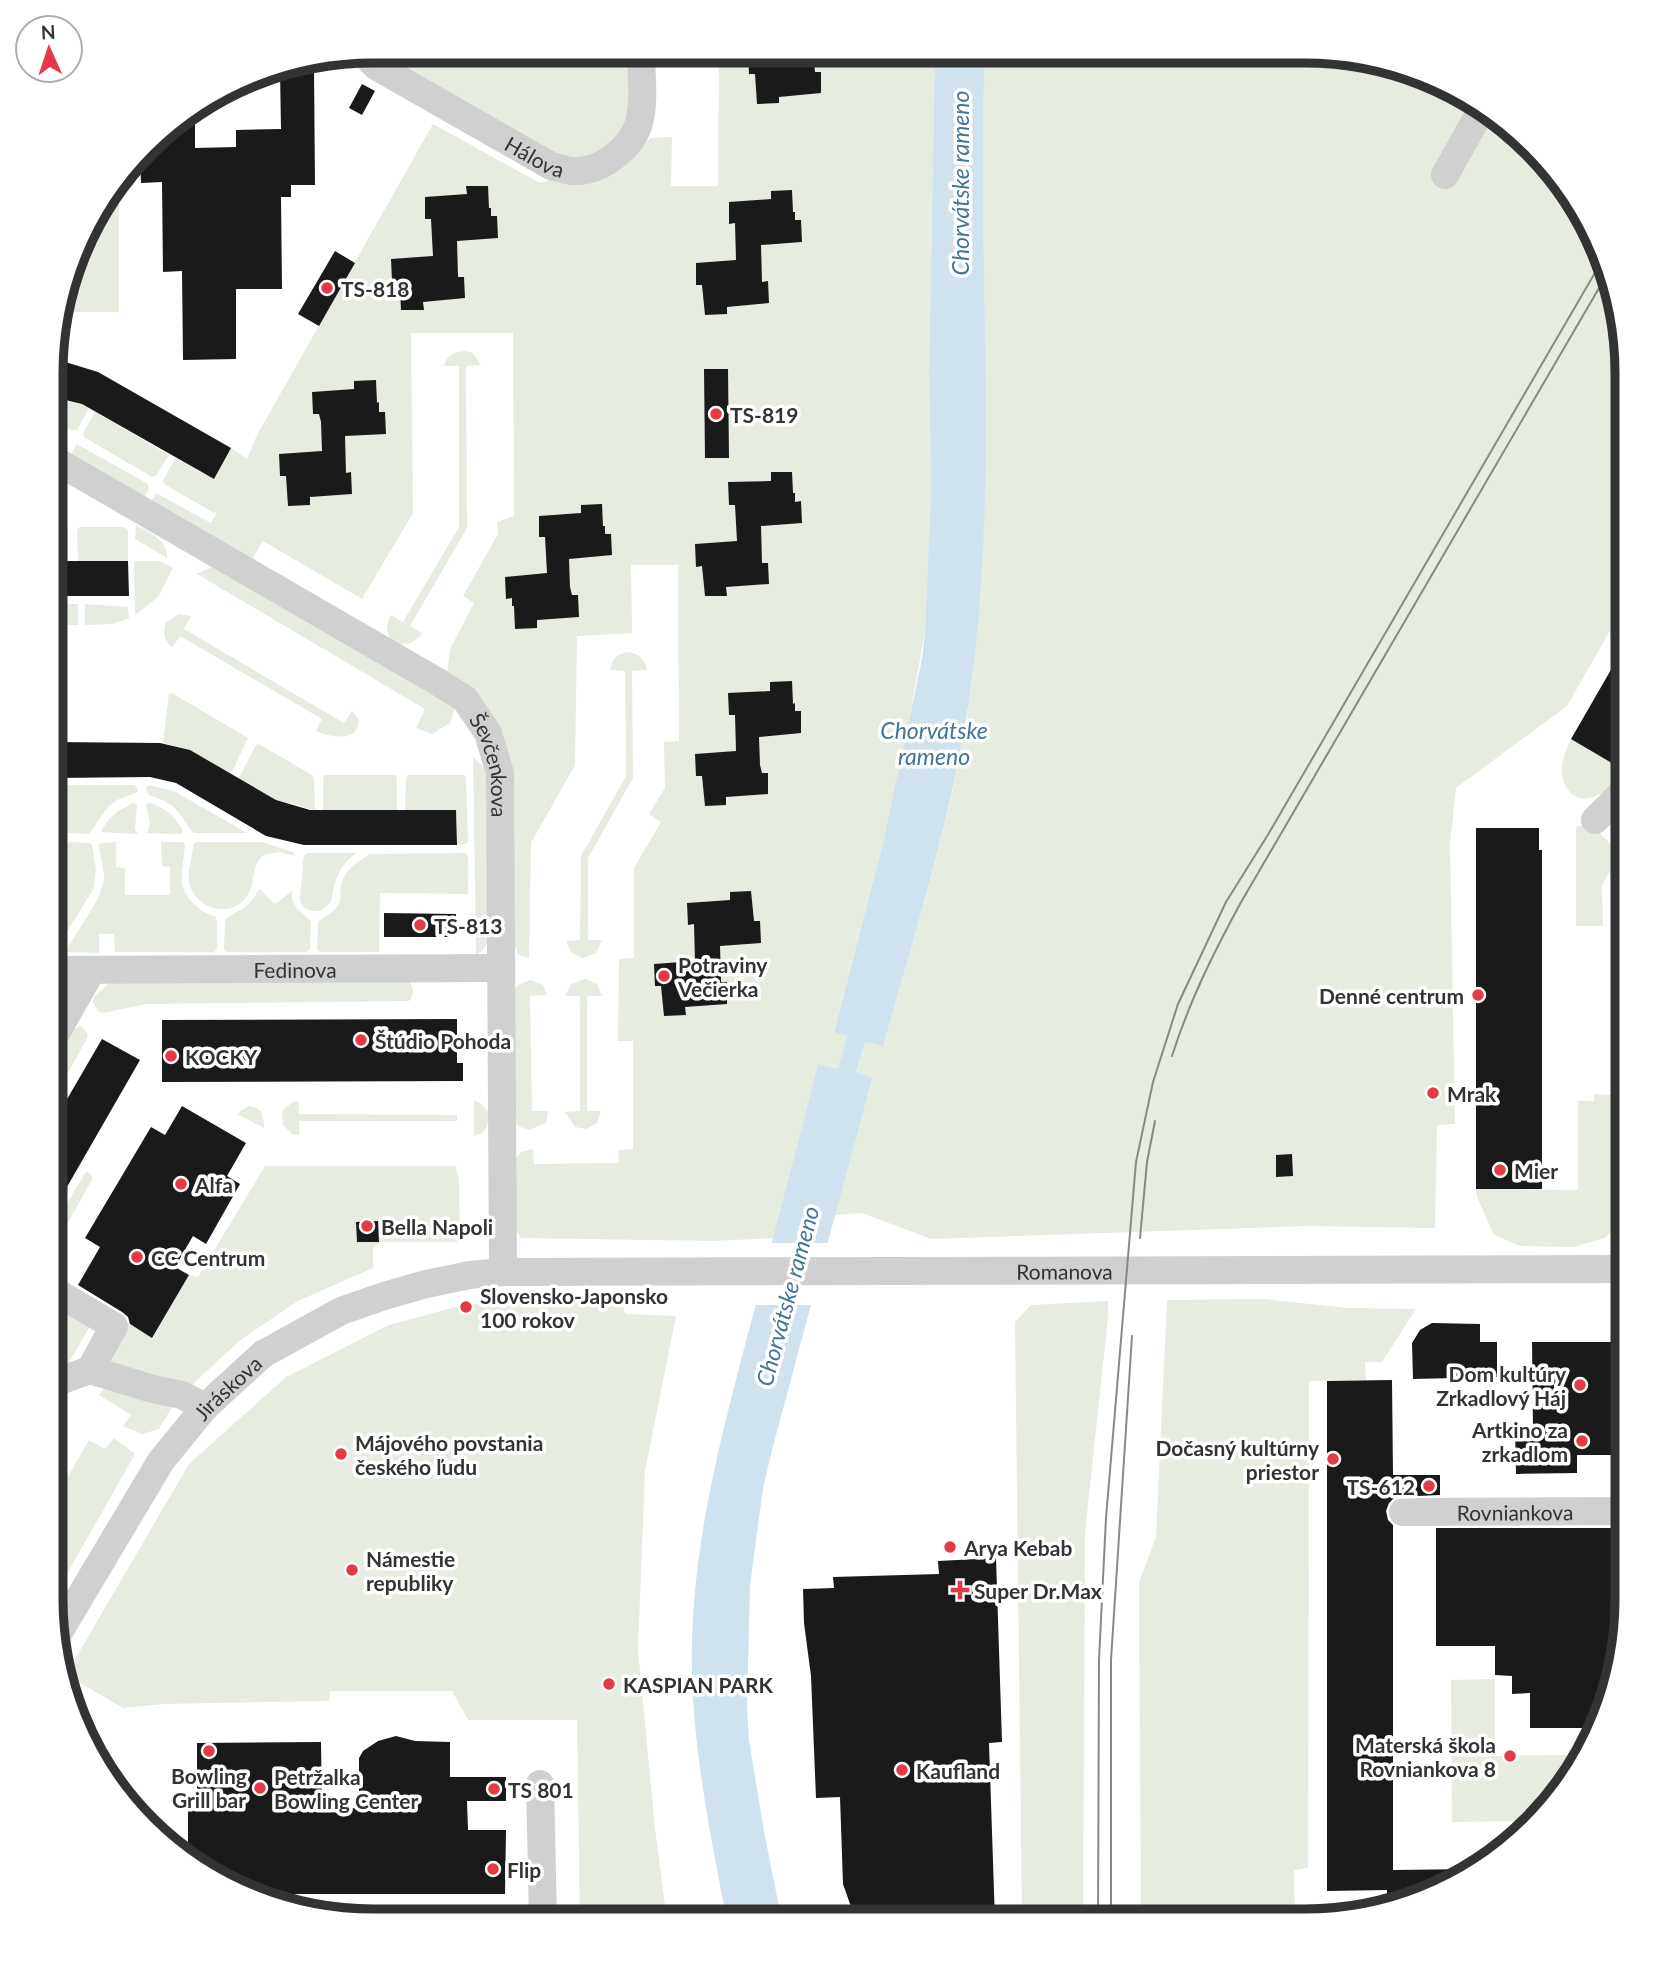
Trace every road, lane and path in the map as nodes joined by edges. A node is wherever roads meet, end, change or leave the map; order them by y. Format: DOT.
graph roads {
  1 [pos="374,63"];
  2 [pos="641,63"];
  3 [pos="1478,116"];
  4 [pos="1445,174"];
  5 [pos="63,466"];
  6 [pos="1615,800"];
  7 [pos="1595,820"];
  8 [pos="500,968"];
  9 [pos="63,970"];
  10 [pos="92,970"];
  11 [pos="63,1021"];
  12 [pos="1615,1269"];
  13 [pos="503,1272"];
  14 [pos="63,1296"];
  15 [pos="90,1370"];
  16 [pos="63,1380"];
  17 [pos="205,1407"];
  18 [pos="1615,1511"];
  19 [pos="1403,1513"];
  20 [pos="64,1623"];
  21 [pos="540,1784"];
  22 [pos="543,1909"];
  1 -- 2 [label="street, Hálova"];
  3 -- 4 [label="street"];
  5 -- 8 [label="street, Ševčenkova"];
  6 -- 7 [label="street"];
  8 -- 10 [label="street, Fedinova"];
  8 -- 13 [label="street, Ševčenkova"];
  9 -- 10 [label="street, Fedinova"];
  10 -- 11 [label="street"];
  12 -- 13 [label="street, Romanova"];
  13 -- 17 [label="street, Jiráskova"];
  14 -- 15 [label="street"];
  15 -- 16 [label="street"];
  15 -- 17 [label="street"];
  17 -- 20 [label="street, Jiráskova"];
  18 -- 19 [label="street, Rovniankova"];
  21 -- 22 [label="street"];
}
